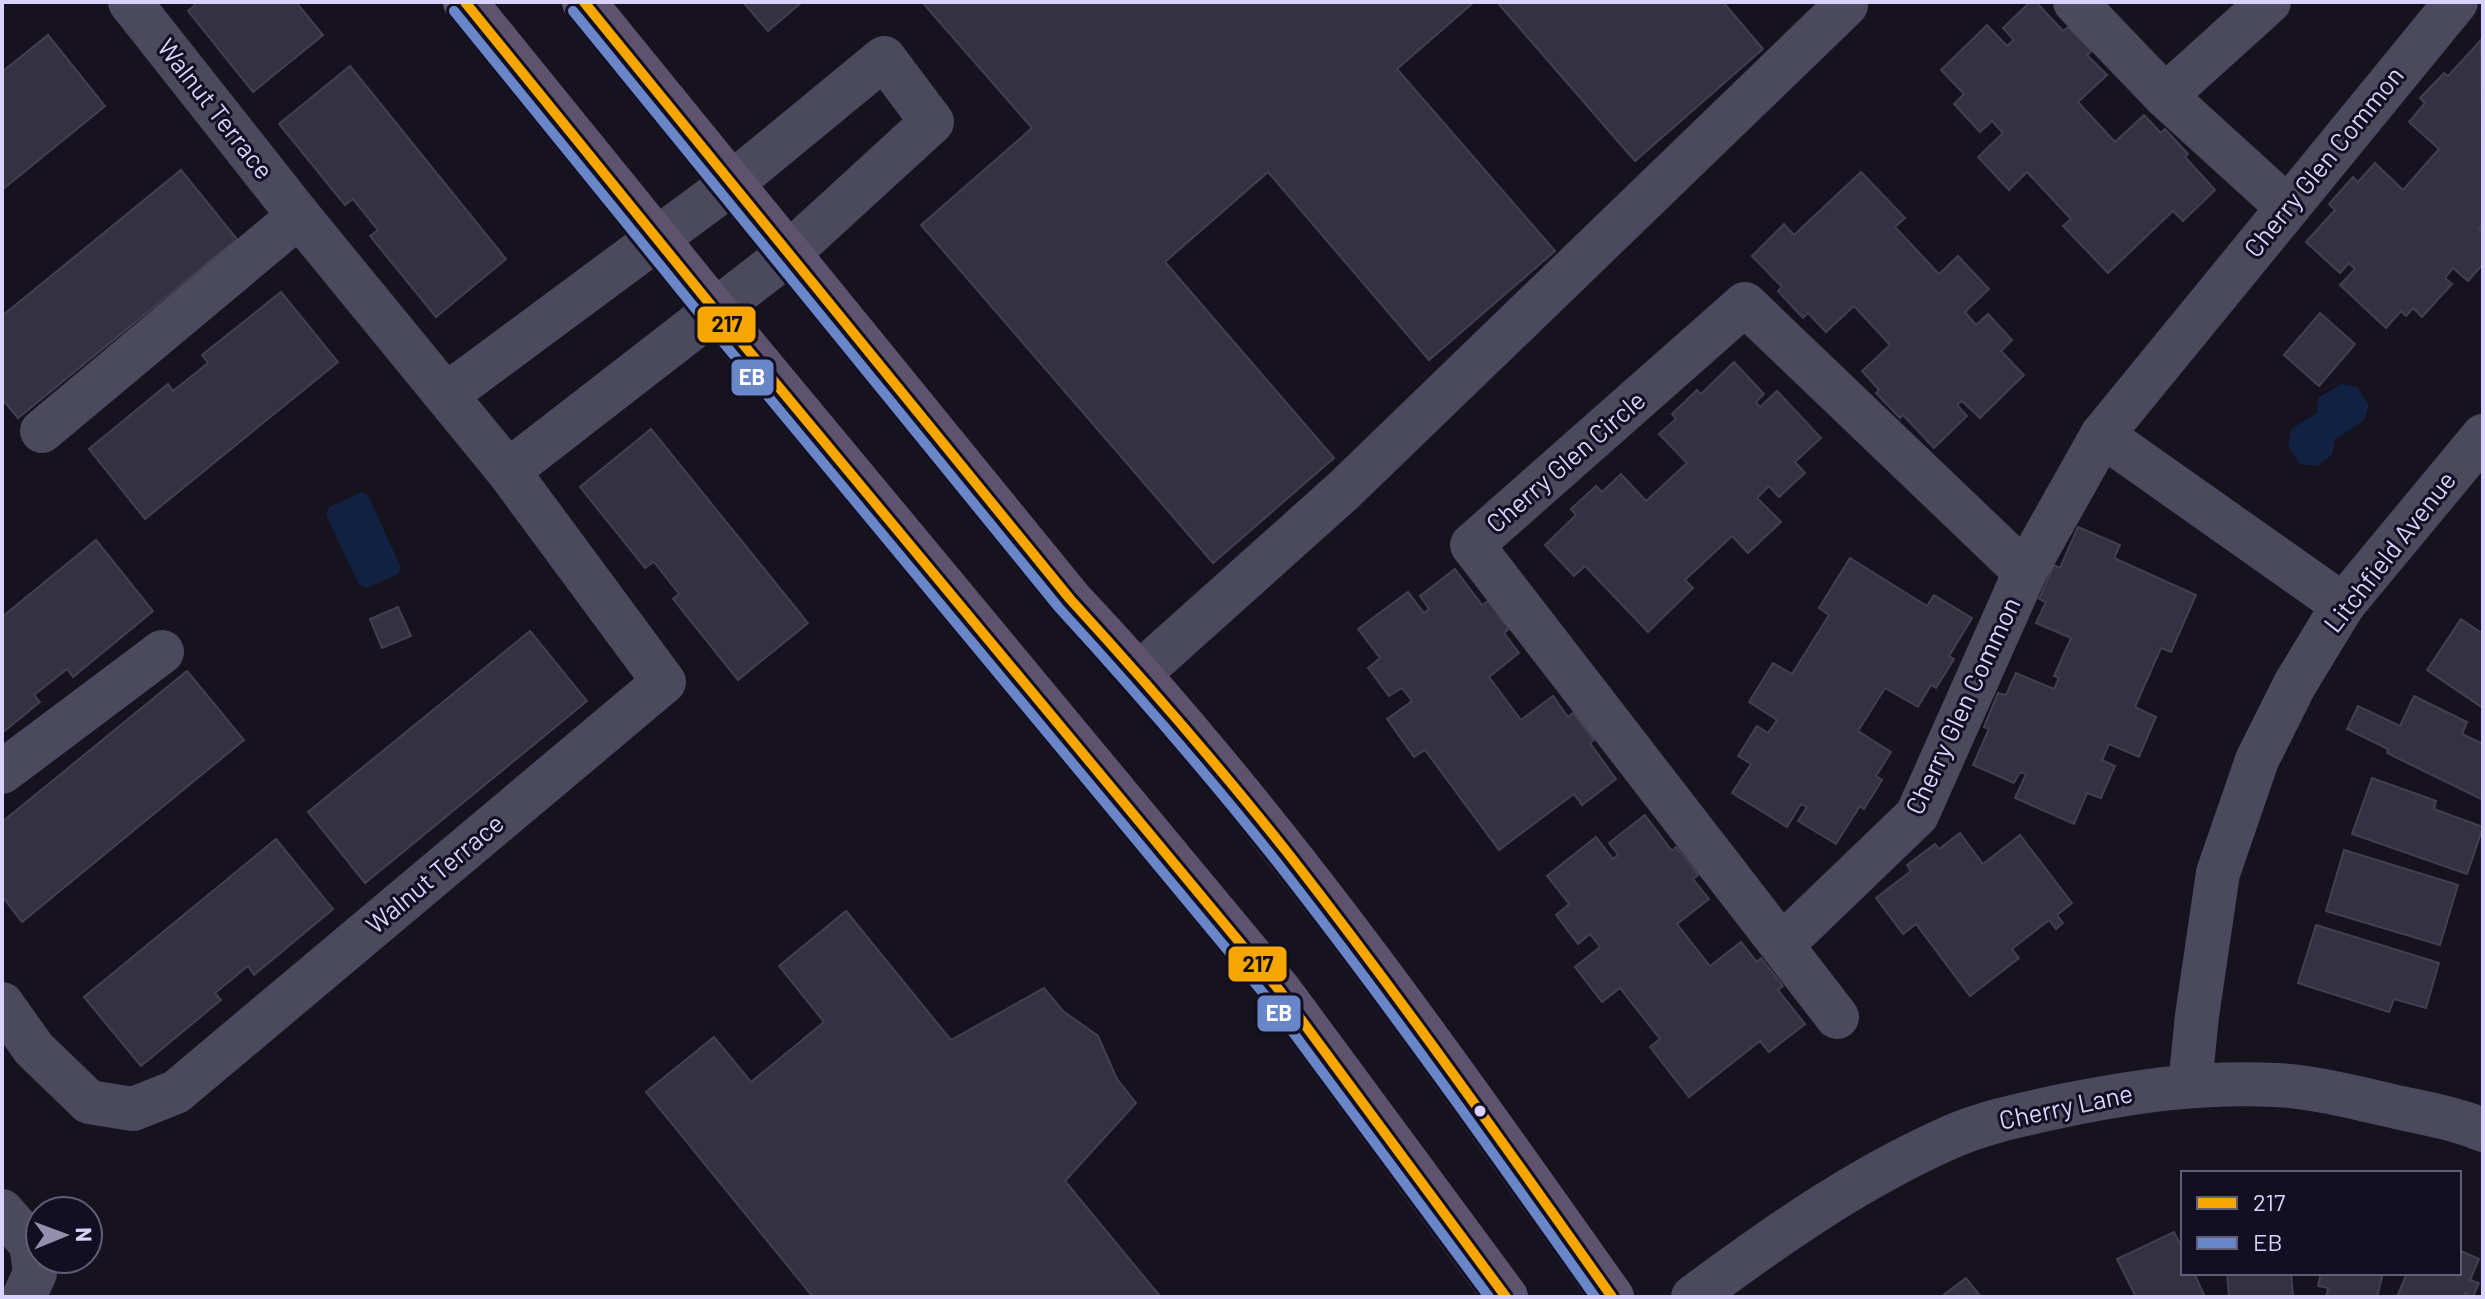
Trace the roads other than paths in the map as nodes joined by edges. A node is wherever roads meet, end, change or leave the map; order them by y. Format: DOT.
graph roads {
  1 [pos="130,2"];
  2 [pos="465,2"];
  3 [pos="584,2"];
  4 [pos="2075,2"];
  5 [pos="2269,2"];
  6 [pos="2456,2"];
  7 [pos="1846,3"];
  8 [pos="2165,96"];
  9 [pos="731,184"];
  10 [pos="2287,207"];
  11 [pos="299,216"];
  12 [pos="657,238"];
  13 [pos="788,254"];
  14 [pos="714,309"];
  15 [pos="446,395"];
  16 [pos="42,431"];
  17 [pos="2102,435"];
  18 [pos="2483,436"];
  19 [pos="508,471"];
  20 [pos="2025,572"];
  21 [pos="2343,605"];
  22 [pos="162,652"];
  23 [pos="1140,673"];
  24 [pos="2,772"];
  25 [pos="1782,945"];
  26 [pos="2,1004"];
  27 [pos="1837,1017"];
  28 [pos="2190,1085"];
  29 [pos="2483,1130"];
  30 [pos="2,1211"];
  31 [pos="24,1297"];
  32 [pos="1506,1297"];
  33 [pos="1612,1297"];
  34 [pos="1693,1297"];
  1 -- 11 [label="street, Walnut Terrace"];
  2 -- 12 [label="main road"];
  3 -- 9 [label="main road"];
  4 -- 8 [label="street"];
  5 -- 8 [label="street"];
  6 -- 10 [label="street, Cherry Glen Common"];
  7 -- 23 [label="street"];
  8 -- 10 [label="street"];
  9 -- 12 [label="street"];
  9 -- 13 [label="main road"];
  9 -- 13 [label="street"];
  10 -- 17 [label="street, Cherry Glen Common"];
  11 -- 15 [label="street, Walnut Terrace"];
  11 -- 16 [label="street"];
  12 -- 14 [label="main road"];
  12 -- 15 [label="street"];
  13 -- 14 [label="street"];
  13 -- 23 [label="main road"];
  14 -- 19 [label="street"];
  14 -- 32 [label="main road"];
  15 -- 19 [label="street, Walnut Terrace"];
  17 -- 20 [label="street, Cherry Glen Common"];
  17 -- 21 [label="street"];
  18 -- 21 [label="street, Litchfield Avenue"];
  19 -- 26 [label="street, Walnut Terrace"];
  20 -- 25 [label="street, Cherry Glen Common"];
  20 -- 25 [label="street, Cherry Glen Circle"];
  21 -- 28 [label="street, Litchfield Avenue"];
  22 -- 24 [label="street"];
  23 -- 33 [label="main road"];
  25 -- 27 [label="street, Cherry Glen Circle"];
  28 -- 29 [label="street, Cherry Lane"];
  28 -- 34 [label="street, Cherry Lane"];
  30 -- 31 [label="street"];
}
